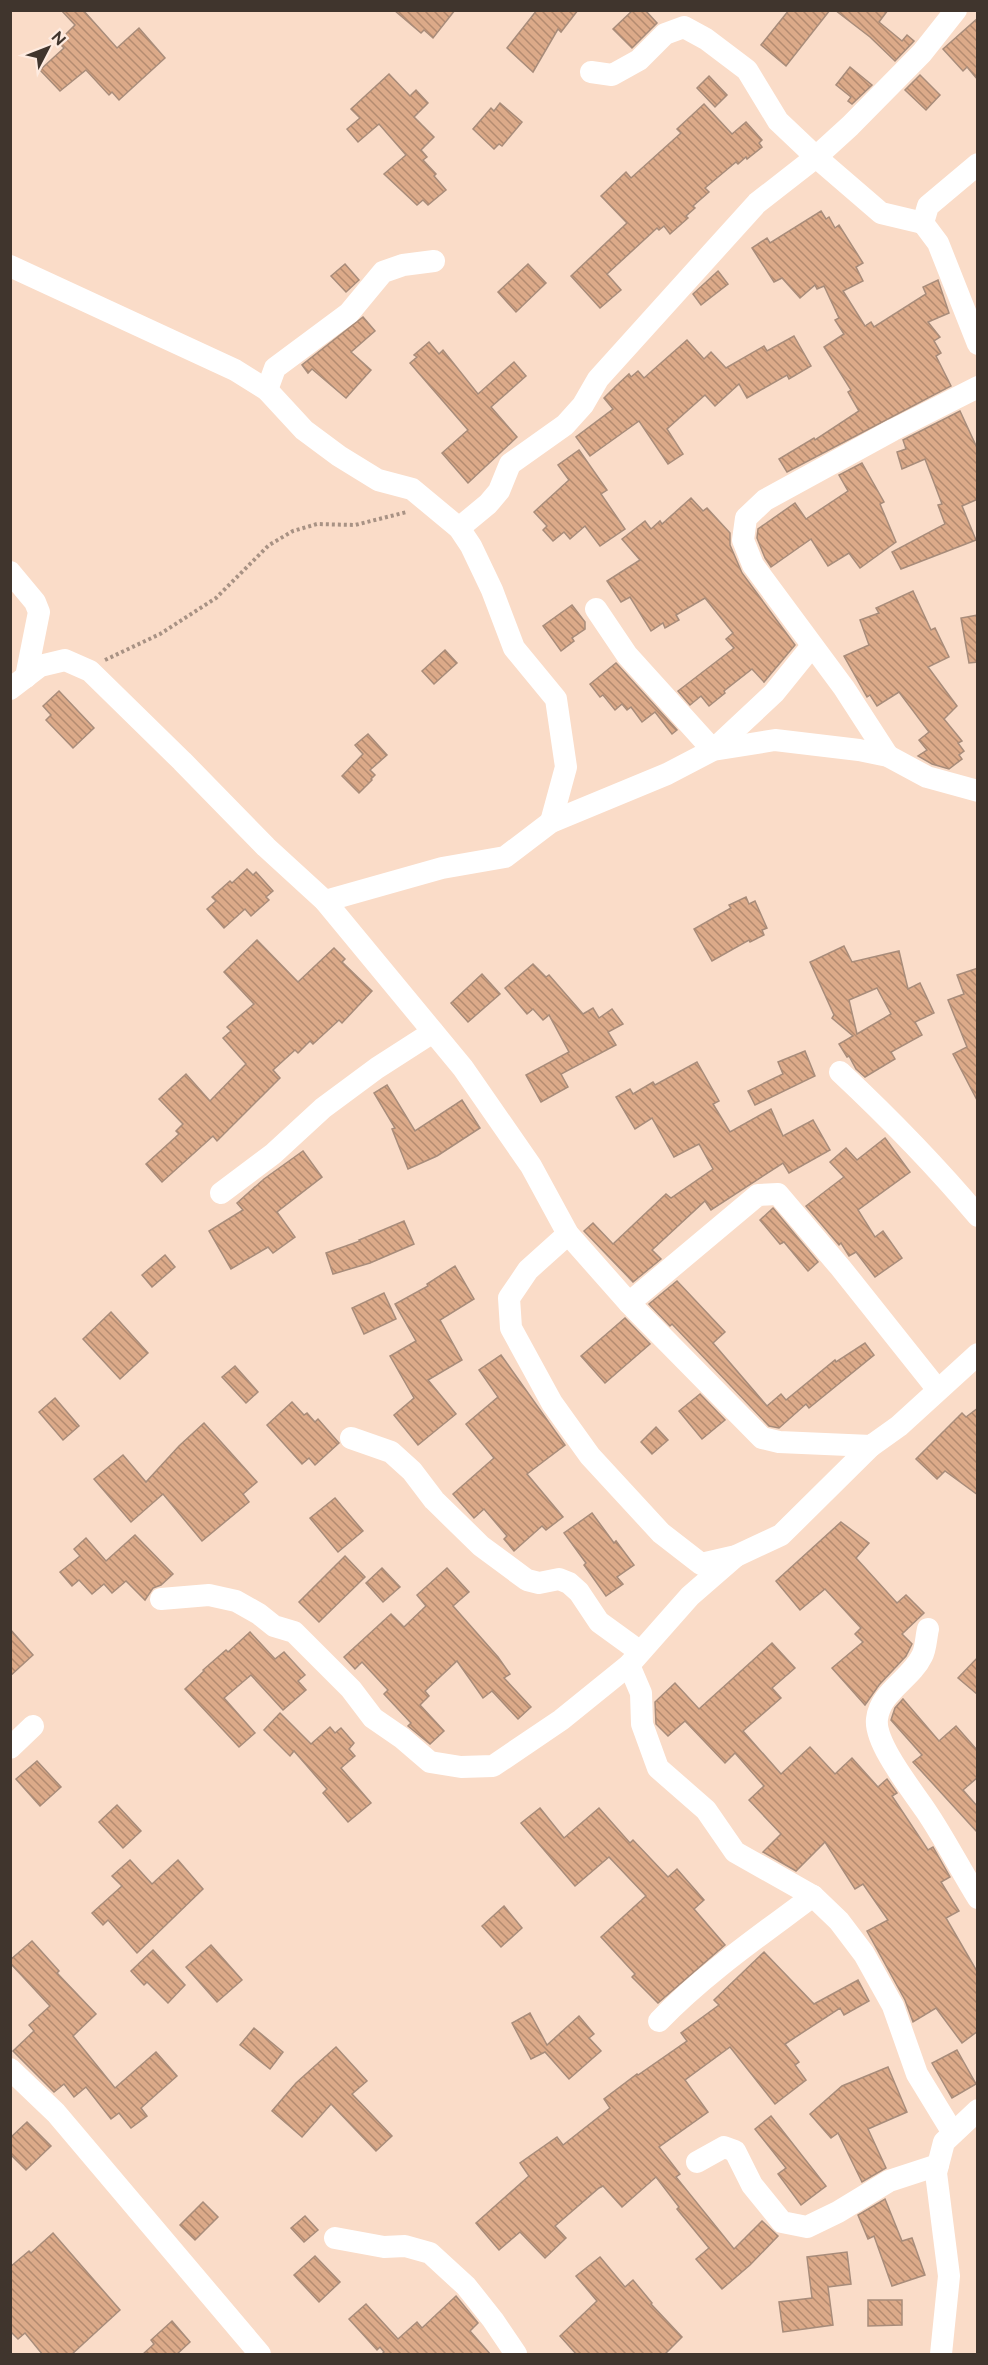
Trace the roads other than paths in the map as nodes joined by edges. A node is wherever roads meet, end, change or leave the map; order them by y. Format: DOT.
graph roads {
  1 [pos="956,10"];
  2 [pos="591,72"];
  3 [pos="816,158"];
  4 [pos="978,164"];
  5 [pos="922,223"];
  6 [pos="434,261"];
  7 [pos="10,266"];
  8 [pos="978,344"];
  9 [pos="978,387"];
  10 [pos="267,390"];
  11 [pos="459,528"];
  12 [pos="10,572"];
  13 [pos="596,609"];
  14 [pos="812,646"];
  15 [pos="18,683"];
  16 [pos="713,750"];
  17 [pos="888,756"];
  18 [pos="978,791"];
  19 [pos="551,822"];
  20 [pos="325,900"];
  21 [pos="434,1032"];
  22 [pos="840,1072"];
  23 [pos="221,1193"];
  24 [pos="978,1216"];
  25 [pos="568,1234"];
  26 [pos="629,1303"];
  27 [pos="978,1354"];
  28 [pos="938,1390"];
  29 [pos="351,1438"];
  30 [pos="871,1446"];
  31 [pos="736,1556"];
  32 [pos="161,1599"];
  33 [pos="928,1629"];
  34 [pos="634,1658"];
  35 [pos="33,1726"];
  36 [pos="10,1748"];
  37 [pos="813,1896"];
  38 [pos="978,1898"];
  39 [pos="659,2021"];
  40 [pos="10,2070"];
  41 [pos="978,2110"];
  42 [pos="953,2133"];
  43 [pos="697,2162"];
  44 [pos="938,2165"];
  45 [pos="335,2238"];
  46 [pos="260,2355"];
  47 [pos="516,2355"];
  48 [pos="941,2355"];
  1 -- 3 [label="street"];
  2 -- 3 [label="street"];
  3 -- 5 [label="street"];
  3 -- 11 [label="street"];
  4 -- 5 [label="street"];
  5 -- 8 [label="street"];
  6 -- 10 [label="street"];
  7 -- 10 [label="street"];
  9 -- 14 [label="street"];
  10 -- 11 [label="street"];
  11 -- 19 [label="street"];
  12 -- 15 [label="street"];
  13 -- 16 [label="street"];
  14 -- 16 [label="street"];
  14 -- 17 [label="street"];
  15 -- 20 [label="street"];
  16 -- 17 [label="street"];
  16 -- 19 [label="street"];
  17 -- 18 [label="street"];
  19 -- 20 [label="street"];
  20 -- 21 [label="street"];
  21 -- 23 [label="street"];
  21 -- 25 [label="street"];
  22 -- 24 [label="street"];
  25 -- 26 [label="street"];
  25 -- 31 [label="street"];
  26 -- 28 [label="street"];
  26 -- 30 [label="street"];
  27 -- 28 [label="street"];
  28 -- 30 [label="street"];
  29 -- 34 [label="street"];
  30 -- 31 [label="street"];
  31 -- 34 [label="street"];
  32 -- 34 [label="street"];
  33 -- 38 [label="street"];
  34 -- 37 [label="street"];
  35 -- 36 [label="street"];
  37 -- 39 [label="street"];
  37 -- 42 [label="street"];
  40 -- 46 [label="street"];
  41 -- 42 [label="street"];
  42 -- 44 [label="street"];
  43 -- 44 [label="street"];
  44 -- 48 [label="street"];
  45 -- 47 [label="street"];
}
